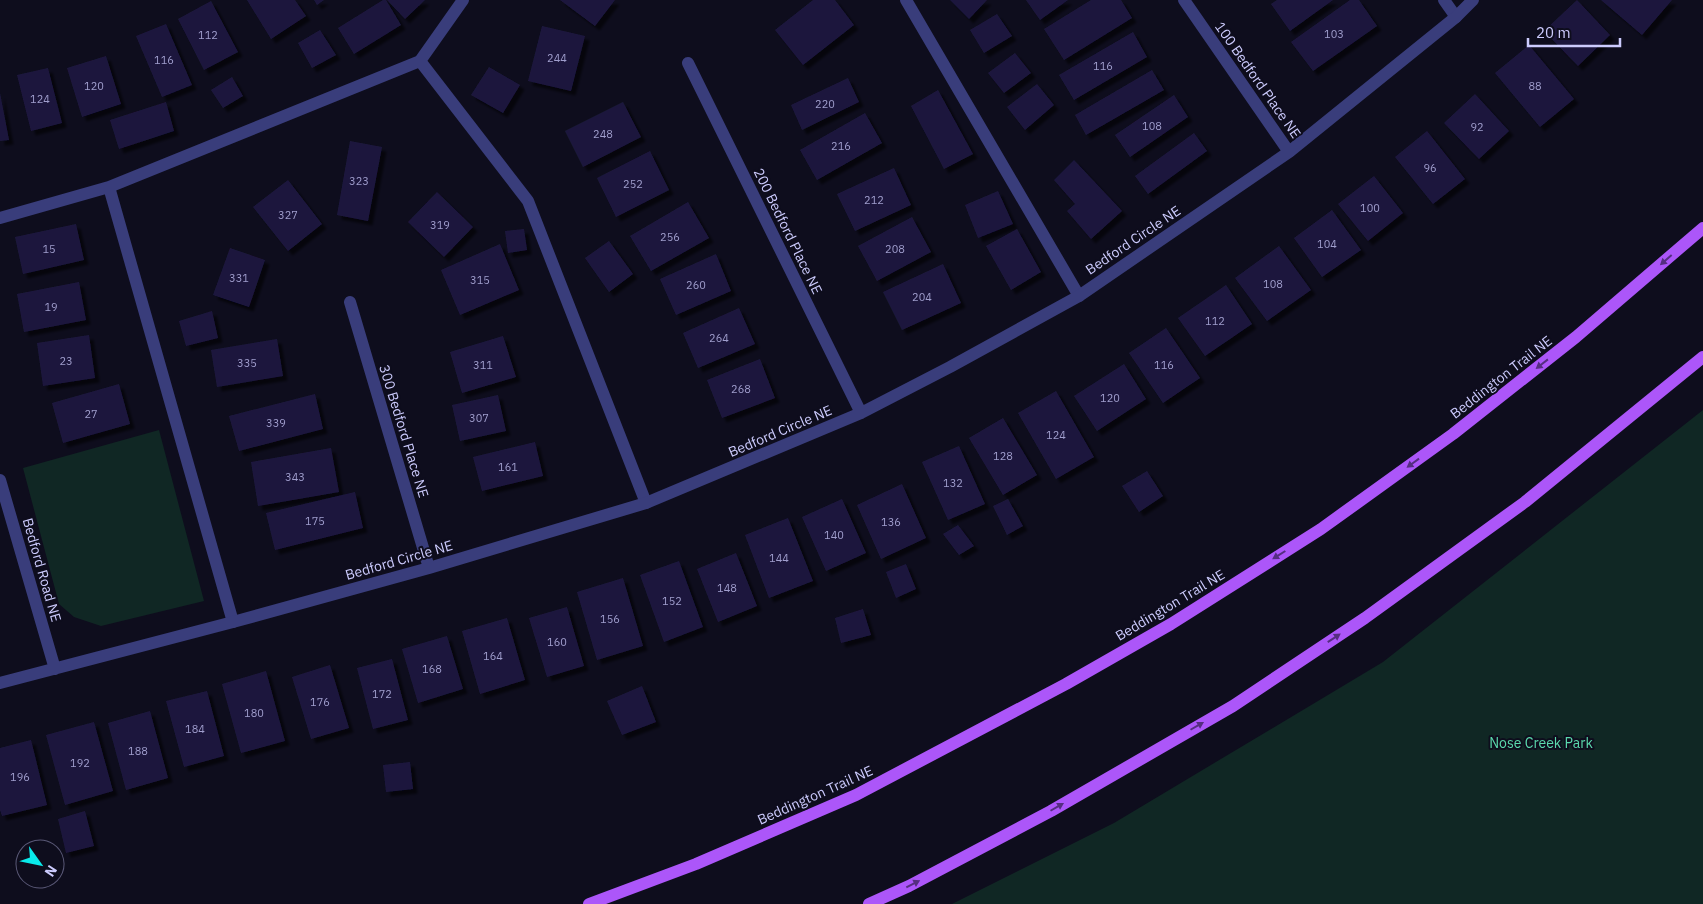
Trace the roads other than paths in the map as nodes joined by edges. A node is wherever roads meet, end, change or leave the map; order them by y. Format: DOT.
graph roads {
  1 [pos="463,0"];
  2 [pos="906,0"];
  3 [pos="1184,0"];
  4 [pos="1444,0"];
  5 [pos="1473,0"];
  6 [pos="1456,17"];
  7 [pos="420,60"];
  8 [pos="688,63"];
  9 [pos="1289,152"];
  10 [pos="109,187"];
  11 [pos="0,218"];
  12 [pos="1703,228"];
  13 [pos="1079,296"];
  14 [pos="350,302"];
  15 [pos="1703,357"];
  16 [pos="861,414"];
  17 [pos="0,480"];
  18 [pos="646,503"];
  19 [pos="430,568"];
  20 [pos="234,622"];
  21 [pos="55,669"];
  22 [pos="0,683"];
  23 [pos="589,904"];
  24 [pos="869,904"];
  1 -- 7 [label="street"];
  2 -- 13 [label="street"];
  3 -- 9 [label="street, 100 Bedford Place NE"];
  4 -- 6 [label="street"];
  5 -- 6 [label="street, Bedford Circle NE"];
  6 -- 9 [label="street, Bedford Circle NE"];
  7 -- 10 [label="street"];
  7 -- 18 [label="street"];
  8 -- 16 [label="street, 200 Bedford Place NE"];
  9 -- 13 [label="street, Bedford Circle NE"];
  10 -- 11 [label="street"];
  10 -- 20 [label="street"];
  12 -- 23 [label="main road, Beddington Trail NE, one-way"];
  13 -- 16 [label="street, Bedford Circle NE"];
  14 -- 19 [label="street, 300 Bedford Place NE"];
  24 -- 15 [label="main road, one-way"];
  16 -- 18 [label="street, Bedford Circle NE"];
  17 -- 21 [label="street, Bedford Road NE"];
  18 -- 19 [label="street, Bedford Circle NE"];
  19 -- 20 [label="street, Bedford Circle NE"];
  20 -- 21 [label="street, Bedford Circle NE"];
  21 -- 22 [label="street, Bedford Circle NE"];
}
